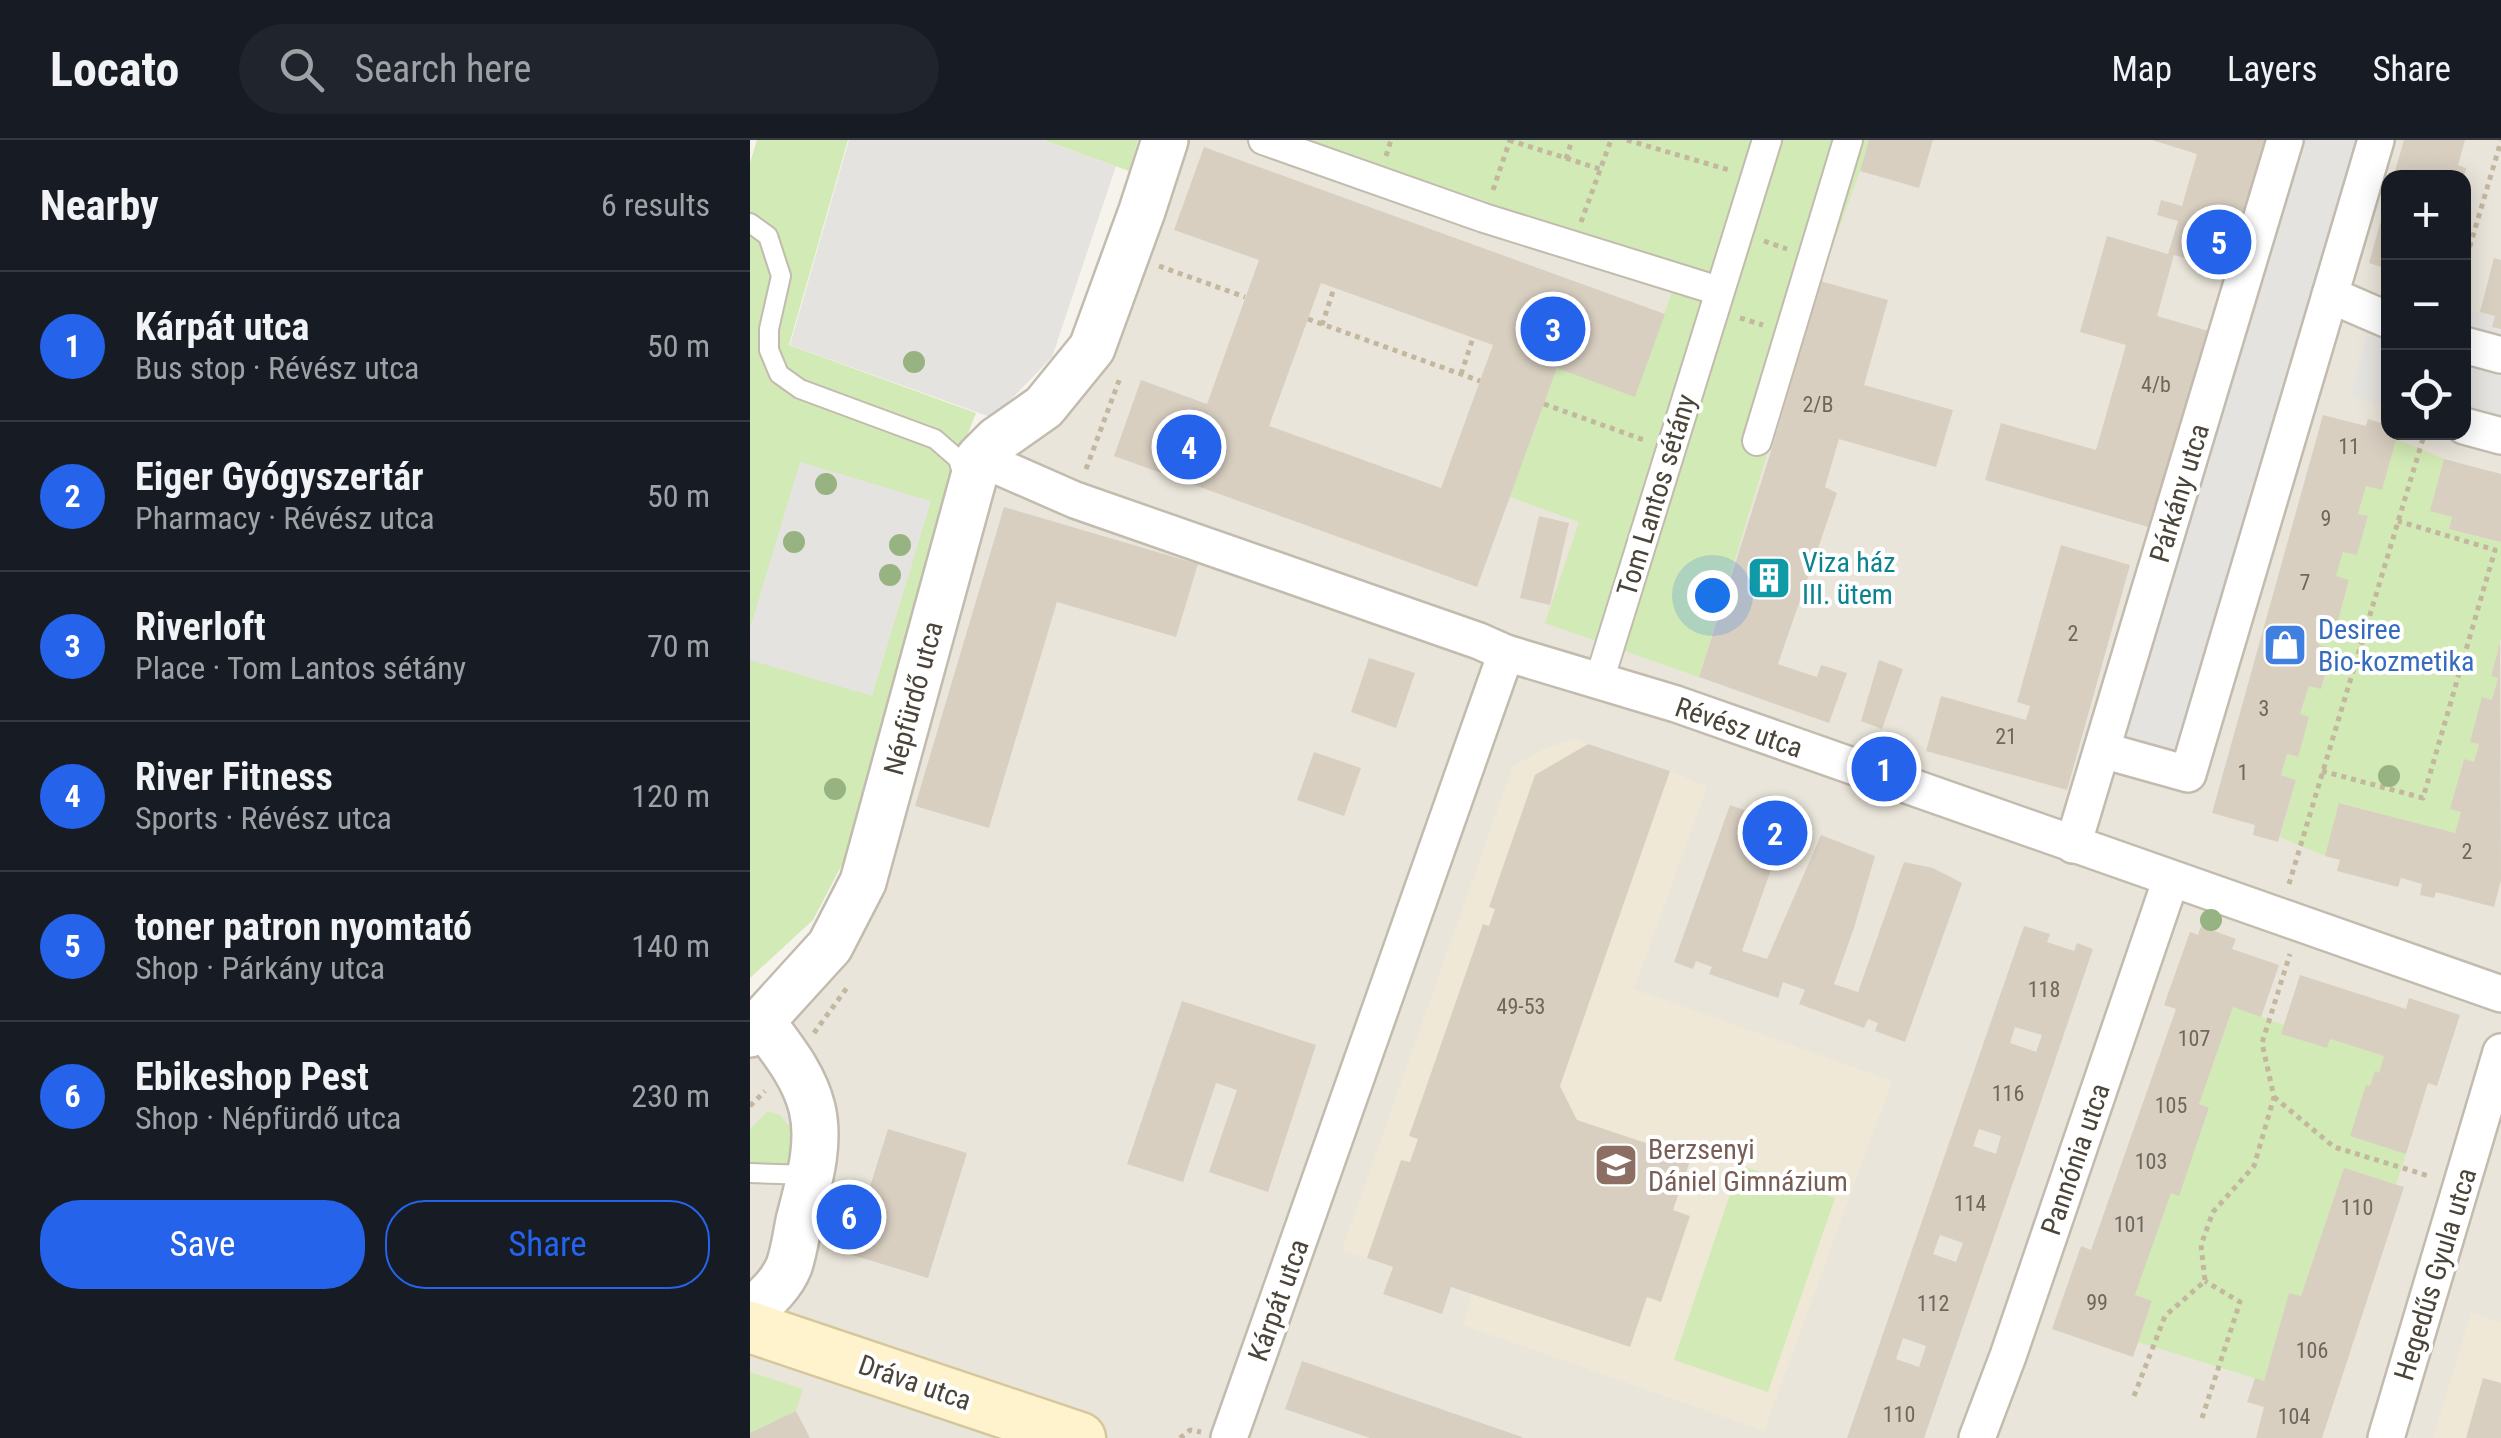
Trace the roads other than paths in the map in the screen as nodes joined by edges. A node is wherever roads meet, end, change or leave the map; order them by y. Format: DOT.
graph roads {
  1 [pos="1165,140"];
  2 [pos="1263,140"];
  3 [pos="1848,140"];
  4 [pos="2285,140"];
  5 [pos="2376,140"];
  6 [pos="1762,142"];
  7 [pos="750,224"];
  8 [pos="2330,295"];
  9 [pos="1716,300"];
  10 [pos="2381,317"];
  11 [pos="2471,347"];
  12 [pos="2501,356"];
  13 [pos="2471,428"];
  14 [pos="2501,436"];
  15 [pos="1757,441"];
  16 [pos="974,474"];
  17 [pos="1506,653"];
  18 [pos="1598,681"];
  19 [pos="2102,750"];
  20 [pos="2074,845"];
  21 [pos="2171,880"];
  22 [pos="2501,994"];
  23 [pos="756,1028"];
  24 [pos="2501,1052"];
  25 [pos="750,1173"];
  26 [pos="810,1176"];
  27 [pos="788,1269"];
  28 [pos="750,1312"];
  29 [pos="750,1327"];
  30 [pos="818,1350"];
  31 [pos="1080,1438"];
  32 [pos="1230,1438"];
  33 [pos="1977,1438"];
  34 [pos="2386,1438"];
  1 -- 16 [label="street"];
  2 -- 9 [label="street"];
  3 -- 15 [label="street"];
  4 -- 19 [label="street, Párkány utca"];
  5 -- 8 [label="street"];
  6 -- 9 [label="street, Tom Lantos sétány"];
  7 -- 16 [label="lane"];
  8 -- 10 [label="street"];
  8 -- 19 [label="street"];
  9 -- 18 [label="street, Tom Lantos sétány"];
  11 -- 12 [label="street"];
  13 -- 14 [label="street"];
  16 -- 17 [label="street, Révész utca"];
  16 -- 23 [label="street, Népfürdő utca"];
  17 -- 18 [label="street, Révész utca"];
  17 -- 32 [label="street, Kárpát utca"];
  18 -- 20 [label="street, Révész utca"];
  19 -- 20 [label="street, Párkány utca"];
  20 -- 21 [label="street, Révész utca"];
  21 -- 22 [label="street, Révész utca"];
  21 -- 33 [label="street, Pannónia utca"];
  23 -- 26 [label="street, Népfürdő utca"];
  24 -- 34 [label="street, Hegedűs Gyula utca"];
  25 -- 26 [label="lane"];
  26 -- 27 [label="street, Népfürdő utca"];
  27 -- 28 [label="street, Népfürdő utca"];
  27 -- 30 [label="street, Népfürdő utca"];
  29 -- 30 [label="main road, Dráva utca"];
  30 -- 31 [label="main road, Dráva utca"];
}
